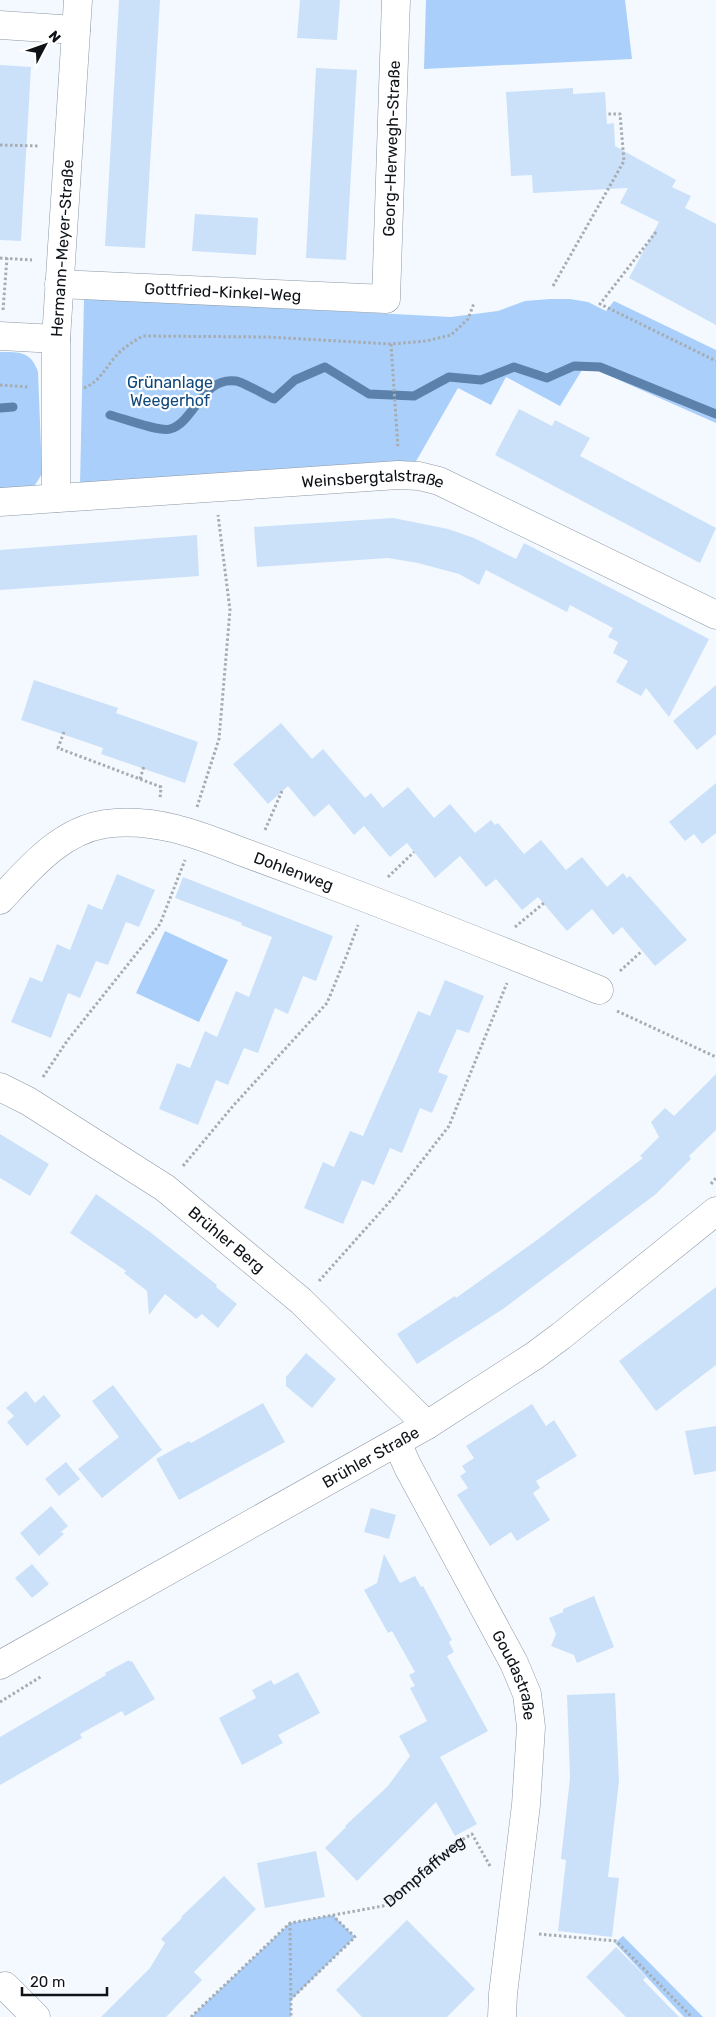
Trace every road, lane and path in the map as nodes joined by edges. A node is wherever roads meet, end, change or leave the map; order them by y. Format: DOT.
graph roads {
  1 [pos="78,0"];
  2 [pos="396,0"];
  3 [pos="0,25"];
  4 [pos="76,30"];
  5 [pos="606,114"];
  6 [pos="0,145"];
  7 [pos="68,146"];
  8 [pos="656,232"];
  9 [pos="0,258"];
  10 [pos="7,258"];
  11 [pos="60,273"];
  12 [pos="553,286"];
  13 [pos="386,299"];
  14 [pos="474,303"];
  15 [pos="0,336"];
  16 [pos="56,340"];
  17 [pos="390,344"];
  18 [pos="716,361"];
  19 [pos="56,389"];
  20 [pos="398,475"];
  21 [pos="56,498"];
  22 [pos="0,502"];
  23 [pos="220,524"];
  24 [pos="716,615"];
  25 [pos="64,732"];
  26 [pos="144,766"];
  27 [pos="140,779"];
  28 [pos="146,781"];
  29 [pos="282,791"];
  30 [pos="192,832"];
  31 [pos="253,856"];
  32 [pos="0,900"];
  33 [pos="348,952"];
  34 [pos="599,990"];
  35 [pos="499,1003"];
  36 [pos="716,1057"];
  37 [pos="0,1086"];
  38 [pos="28,1101"];
  39 [pos="192,1156"];
  40 [pos="716,1178"];
  41 [pos="713,1198"];
  42 [pos="301,1301"];
  43 [pos="428,1425"];
  44 [pos="397,1444"];
  45 [pos="0,1665"];
  46 [pos="486,1859"];
  47 [pos="333,1915"];
  48 [pos="290,1923"];
  49 [pos="511,1931"];
  50 [pos="5,1986"];
  51 [pos="290,2000"];
  52 [pos="36,2017"];
  53 [pos="191,2017"];
  54 [pos="291,2017"];
  55 [pos="502,2017"];
  56 [pos="692,2017"];
  1 -- 4 [label="street, Hermann-Meyer-Straße"];
  2 -- 13 [label="street, Georg-Herwegh-Straße"];
  3 -- 4 [label="street"];
  4 -- 7 [label="street, Hermann-Meyer-Straße"];
  5 -- 12 [label="path"];
  6 -- 7 [label="path"];
  7 -- 11 [label="street, Hermann-Meyer-Straße"];
  8 -- 18 [label="path"];
  9 -- 10 [label="path"];
  10 -- 11 [label="path"];
  10 -- 15 [label="path"];
  11 -- 13 [label="street, Gottfried-Kinkel-Weg"];
  11 -- 16 [label="street, Hermann-Meyer-Straße"];
  14 -- 17 [label="path"];
  15 -- 16 [label="street"];
  16 -- 19 [label="street, Hermann-Meyer-Straße"];
  17 -- 19 [label="path"];
  17 -- 20 [label="path"];
  19 -- 21 [label="street, Hermann-Meyer-Straße"];
  20 -- 21 [label="street, Weinsbergtalstraße"];
  20 -- 24 [label="street, Weinsbergtalstraße"];
  21 -- 22 [label="street, Weinsbergtalstraße"];
  23 -- 30 [label="path"];
  25 -- 27 [label="path"];
  26 -- 27 [label="path"];
  27 -- 28 [label="path"];
  29 -- 31 [label="path"];
  30 -- 31 [label="street, Dohlenweg"];
  30 -- 32 [label="street, Dohlenweg"];
  30 -- 38 [label="path"];
  31 -- 34 [label="street, Dohlenweg"];
  33 -- 39 [label="path"];
  34 -- 36 [label="path"];
  35 -- 42 [label="path"];
  37 -- 38 [label="street, Brühler Berg"];
  38 -- 42 [label="street, Brühler Berg"];
  40 -- 41 [label="path"];
  41 -- 43 [label="street, Brühler Straße"];
  42 -- 43 [label="street, Brühler Berg"];
  43 -- 44 [label="street, Brühler Straße"];
  44 -- 45 [label="street, Brühler Straße"];
  44 -- 49 [label="street, Goudastraße"];
  46 -- 47 [label="path, Dompfaffweg"];
  47 -- 48 [label="path, Dompfaffweg"];
  47 -- 51 [label="path"];
  48 -- 51 [label="path"];
  48 -- 53 [label="path"];
  49 -- 55 [label="street, Goudastraße"];
  49 -- 56 [label="path"];
  50 -- 52 [label="street"];
  51 -- 54 [label="path"];
}
